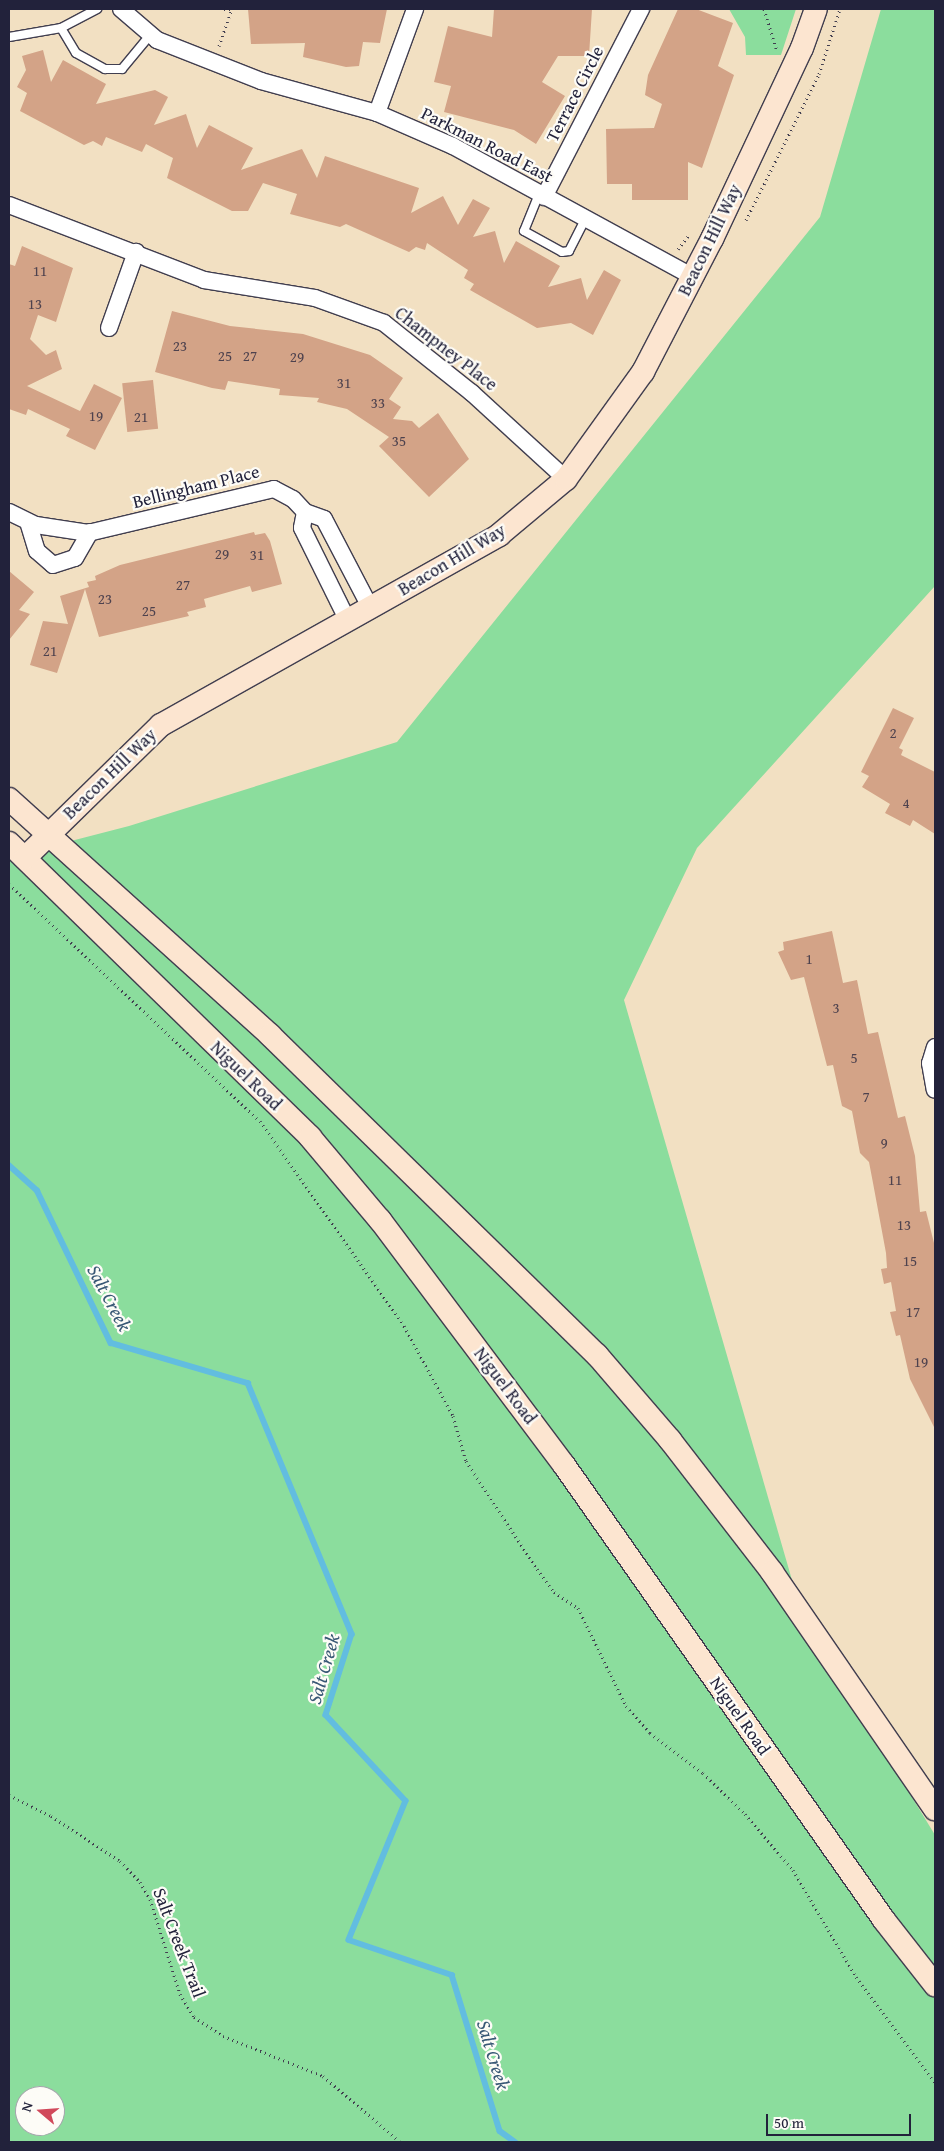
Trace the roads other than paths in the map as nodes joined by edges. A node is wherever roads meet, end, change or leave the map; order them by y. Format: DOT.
graph roads {
  1 [pos="97,9"];
  2 [pos="121,9"];
  3 [pos="415,9"];
  4 [pos="641,9"];
  5 [pos="816,9"];
  6 [pos="61,28"];
  7 [pos="151,34"];
  8 [pos="9,37"];
  9 [pos="377,113"];
  10 [pos="542,196"];
  11 [pos="9,205"];
  12 [pos="585,218"];
  13 [pos="136,252"];
  14 [pos="693,277"];
  15 [pos="109,328"];
  16 [pos="566,479"];
  17 [pos="9,512"];
  18 [pos="305,512"];
  19 [pos="28,522"];
  20 [pos="90,532"];
  21 [pos="371,608"];
  22 [pos="348,621"];
  23 [pos="9,798"];
  24 [pos="50,834"];
  25 [pos="17,850"];
  26 [pos="935,1047"];
  27 [pos="935,1090"];
  28 [pos="935,1809"];
  29 [pos="935,1985"];
  1 -- 6 [label="lane"];
  2 -- 7 [label="street, Parkman Road East"];
  3 -- 9 [label="street"];
  4 -- 10 [label="street, Terrace Circle"];
  5 -- 14 [label="main road, Beacon Hill Way"];
  6 -- 7 [label="lane"];
  6 -- 8 [label="lane"];
  7 -- 9 [label="street, Parkman Road East"];
  9 -- 10 [label="street, Parkman Road East"];
  10 -- 12 [label="street, Parkman Road East"];
  10 -- 12 [label="lane"];
  11 -- 13 [label="street, Champney Place"];
  12 -- 14 [label="street, Parkman Road East"];
  13 -- 15 [label="street"];
  13 -- 16 [label="street, Champney Place"];
  14 -- 16 [label="main road, Beacon Hill Way"];
  16 -- 21 [label="main road, Beacon Hill Way"];
  17 -- 19 [label="street, Bellingham Place"];
  18 -- 20 [label="street, Bellingham Place"];
  18 -- 21 [label="street, Bellingham Place"];
  18 -- 22 [label="street"];
  19 -- 20 [label="street, Bellingham Place"];
  19 -- 20 [label="street"];
  21 -- 22 [label="main road, Beacon Hill Way"];
  22 -- 24 [label="main road, Beacon Hill Way"];
  23 -- 24 [label="main road"];
  24 -- 25 [label="main road, Beacon Hill Way"];
  24 -- 28 [label="main road"];
  25 -- 29 [label="main road, Niguel Road"];
  26 -- 27 [label="street"];
}
